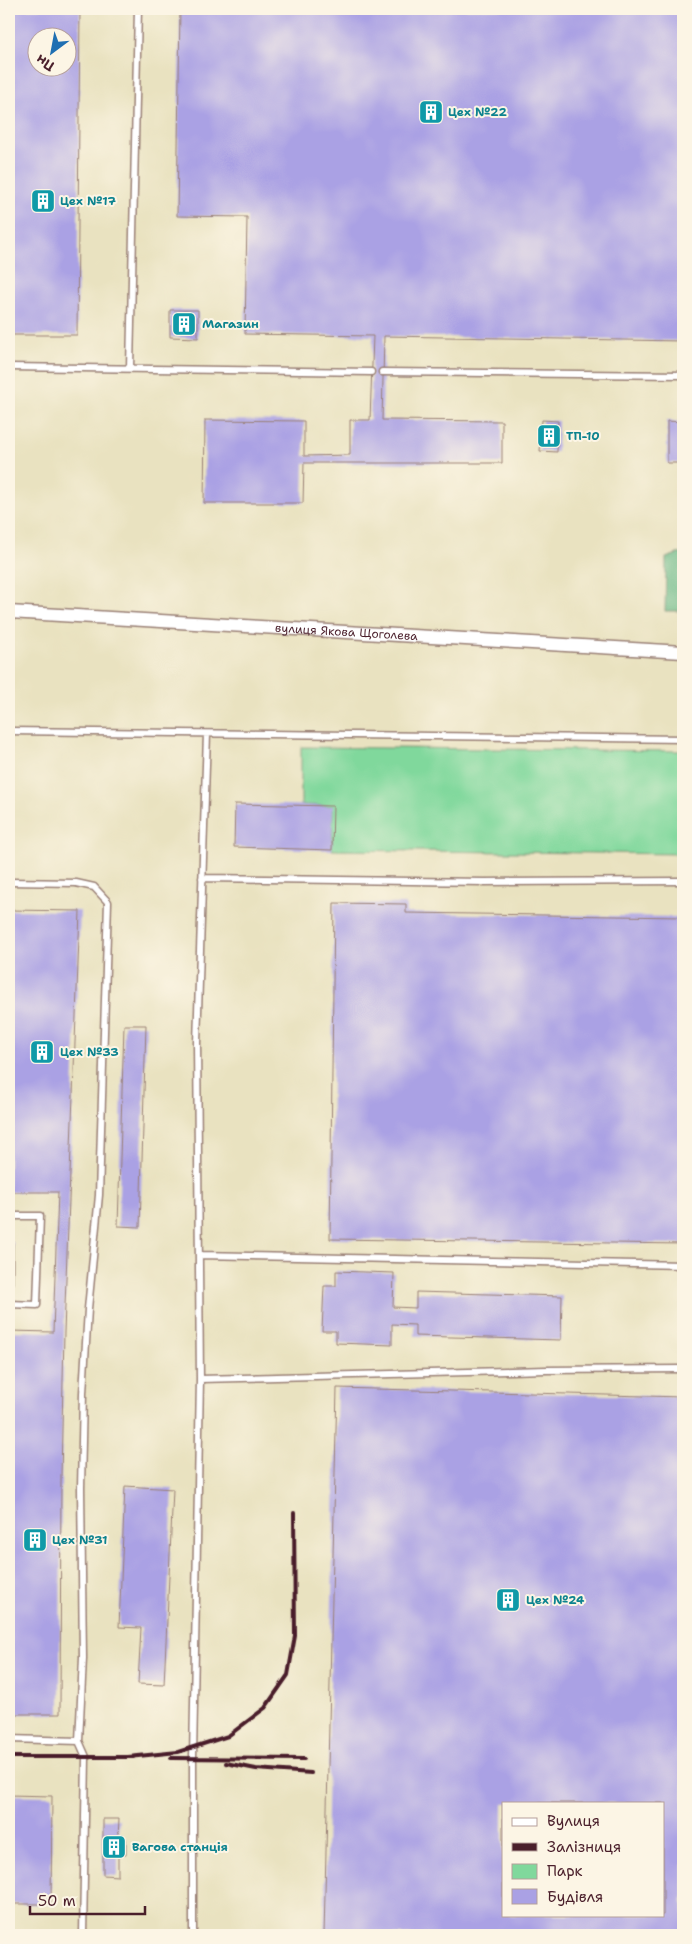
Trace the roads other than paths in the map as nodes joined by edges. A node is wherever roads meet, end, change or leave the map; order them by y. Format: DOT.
graph roads {
  1 [pos="138,9"];
  2 [pos="9,367"];
  3 [pos="130,368"];
  4 [pos="371,372"];
  5 [pos="382,372"];
  6 [pos="683,375"];
  7 [pos="9,612"];
  8 [pos="683,652"];
  9 [pos="9,730"];
  10 [pos="207,734"];
  11 [pos="683,739"];
  12 [pos="202,878"];
  13 [pos="683,881"];
  14 [pos="9,882"];
  15 [pos="9,1216"];
  16 [pos="199,1255"];
  17 [pos="683,1265"];
  18 [pos="9,1304"];
  19 [pos="683,1369"];
  20 [pos="200,1379"];
  21 [pos="9,1739"];
  22 [pos="79,1740"];
  23 [pos="83,1935"];
  24 [pos="193,1935"];
  1 -- 3 [label="lane"];
  2 -- 3 [label="lane"];
  3 -- 4 [label="lane"];
  5 -- 6 [label="lane"];
  7 -- 8 [label="street, вулиця Якова Щоголева"];
  9 -- 10 [label="lane"];
  10 -- 11 [label="lane"];
  10 -- 12 [label="lane"];
  12 -- 13 [label="lane"];
  12 -- 16 [label="lane"];
  14 -- 22 [label="lane"];
  15 -- 18 [label="lane"];
  16 -- 17 [label="lane"];
  16 -- 20 [label="lane"];
  19 -- 20 [label="lane"];
  20 -- 24 [label="lane"];
  21 -- 22 [label="lane"];
  22 -- 23 [label="lane"];
}
